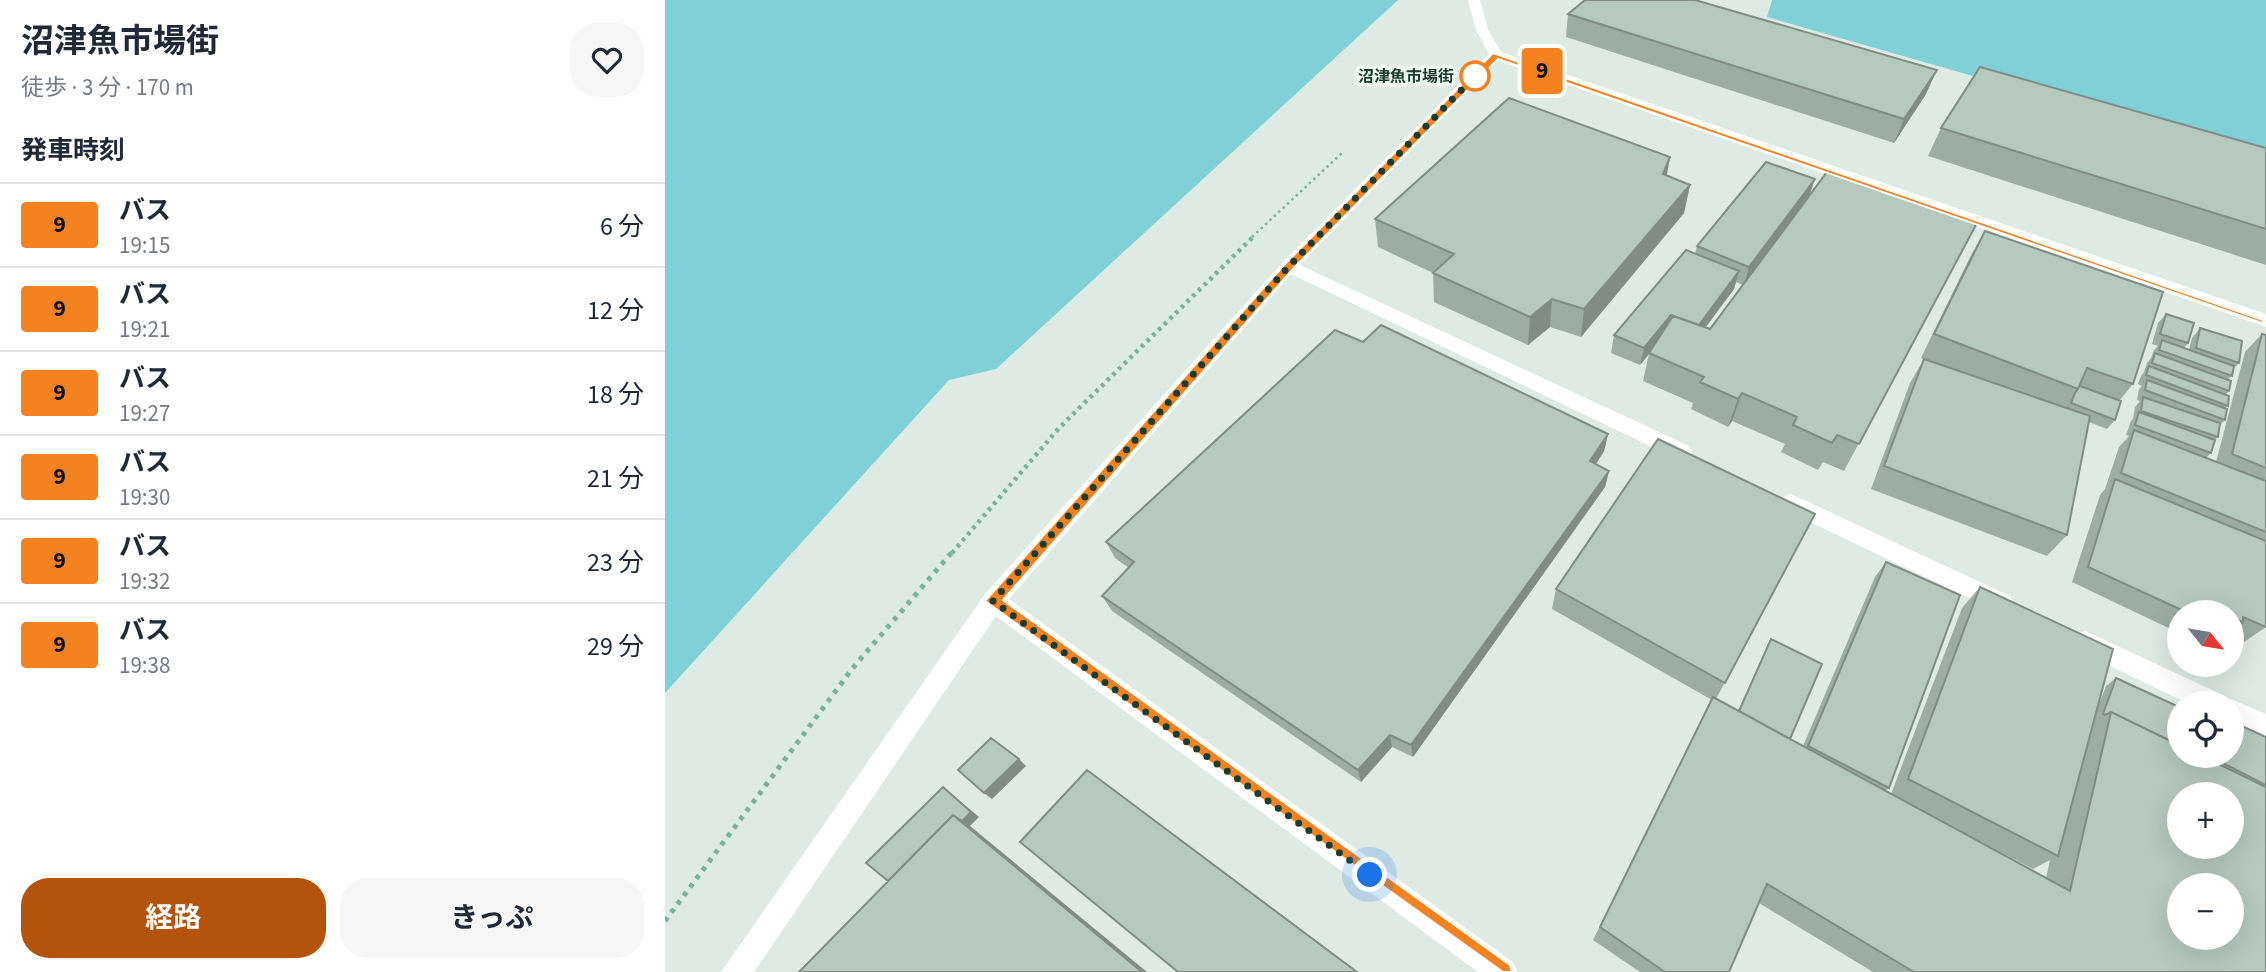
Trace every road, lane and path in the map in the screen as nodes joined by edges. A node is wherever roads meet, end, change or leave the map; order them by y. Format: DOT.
graph roads {
  1 [pos="1474,0"];
  2 [pos="1496,55"];
  3 [pos="1349,147"];
  4 [pos="1289,266"];
  5 [pos="2266,321"];
  6 [pos="1702,461"];
  7 [pos="1777,497"];
  8 [pos="993,601"];
  9 [pos="2015,609"];
  10 [pos="2066,633"];
  11 [pos="2189,691"];
  12 [pos="2244,717"];
  13 [pos="2266,727"];
  14 [pos="665,920"];
  15 [pos="736,972"];
  16 [pos="1503,972"];
  1 -- 2 [label="street"];
  2 -- 4 [label="street"];
  2 -- 5 [label="street"];
  3 -- 14 [label="path"];
  4 -- 6 [label="street"];
  4 -- 8 [label="street"];
  7 -- 9 [label="street"];
  8 -- 15 [label="street"];
  8 -- 16 [label="street"];
  10 -- 11 [label="street"];
  12 -- 13 [label="street"];
}
